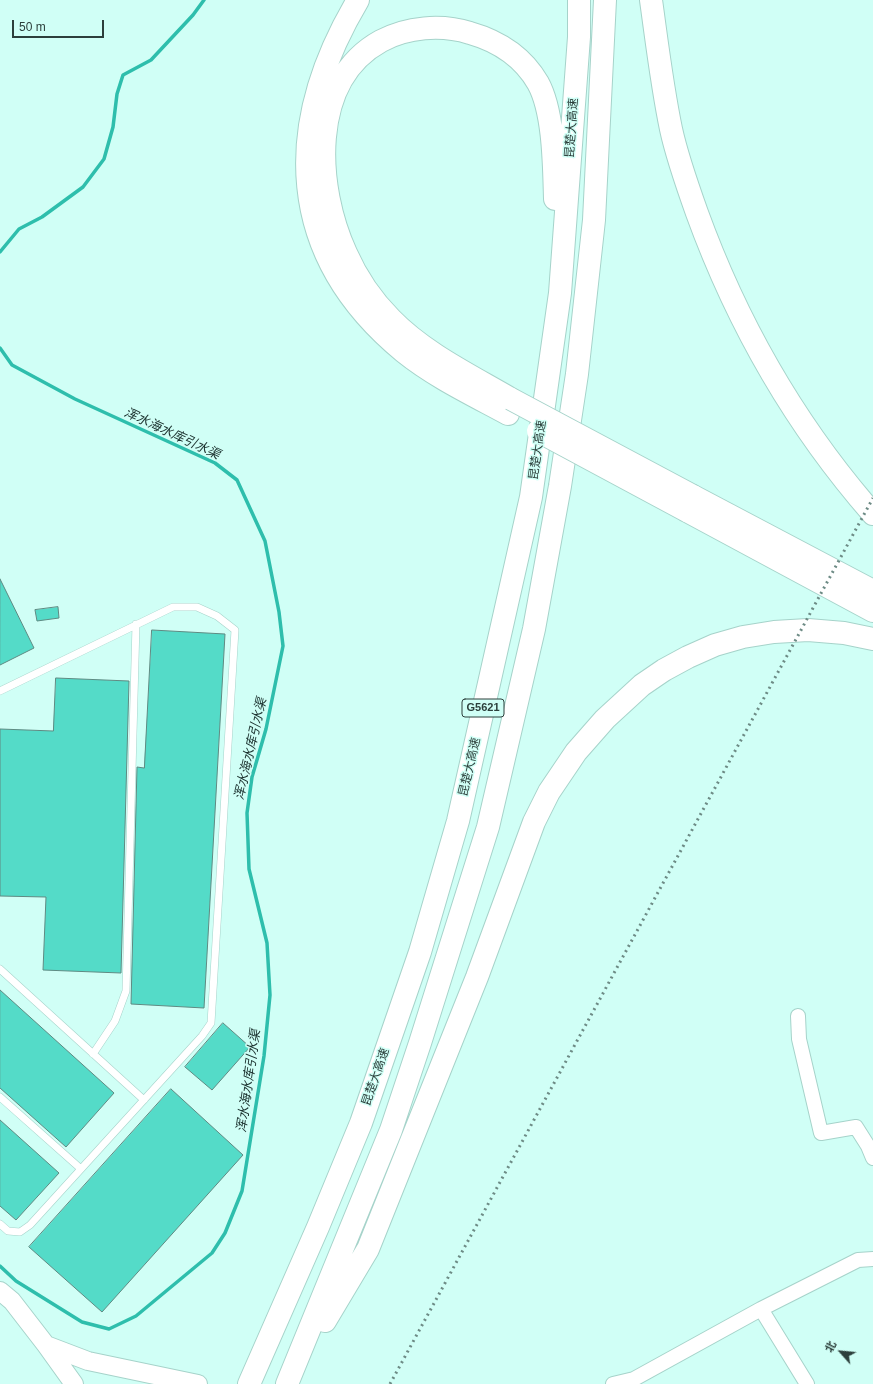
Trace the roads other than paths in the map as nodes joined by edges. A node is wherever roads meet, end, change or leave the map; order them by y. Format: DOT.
graph roads {
  1 [pos="358,0"];
  2 [pos="579,0"];
  3 [pos="605,0"];
  4 [pos="651,0"];
  5 [pos="560,293"];
  6 [pos="509,406"];
  7 [pos="690,504"];
  8 [pos="873,514"];
  9 [pos="873,591"];
  10 [pos="873,611"];
  11 [pos="136,624"];
  12 [pos="873,639"];
  13 [pos="0,691"];
  14 [pos="0,969"];
  15 [pos="798,1016"];
  16 [pos="93,1054"];
  17 [pos="0,1097"];
  18 [pos="144,1100"];
  19 [pos="873,1158"];
  20 [pos="81,1169"];
  21 [pos="0,1224"];
  22 [pos="873,1259"];
  23 [pos="0,1291"];
  24 [pos="760,1309"];
  25 [pos="46,1345"];
  26 [pos="74,1384"];
  27 [pos="198,1384"];
  28 [pos="249,1384"];
  29 [pos="288,1384"];
  30 [pos="613,1384"];
  31 [pos="807,1384"];
  1 -- 6 [label="highway"];
  2 -- 5 [label="highway, 昆楚大高速 / G5621"];
  3 -- 29 [label="highway, G5621"];
  4 -- 8 [label="highway"];
  5 -- 6 [label="highway"];
  5 -- 28 [label="highway, 昆楚大高速 / G5621"];
  6 -- 7 [label="highway, bridge"];
  7 -- 9 [label="highway"];
  7 -- 10 [label="highway"];
  11 -- 13 [label="lane"];
  11 -- 16 [label="lane"];
  11 -- 18 [label="lane"];
  12 -- 29 [label="highway"];
  14 -- 16 [label="lane"];
  15 -- 19 [label="street"];
  16 -- 18 [label="lane"];
  17 -- 20 [label="lane"];
  18 -- 20 [label="lane"];
  20 -- 21 [label="lane"];
  22 -- 24 [label="street"];
  23 -- 25 [label="street"];
  24 -- 30 [label="street"];
  24 -- 31 [label="street"];
  25 -- 26 [label="street"];
  25 -- 27 [label="street"];
}
